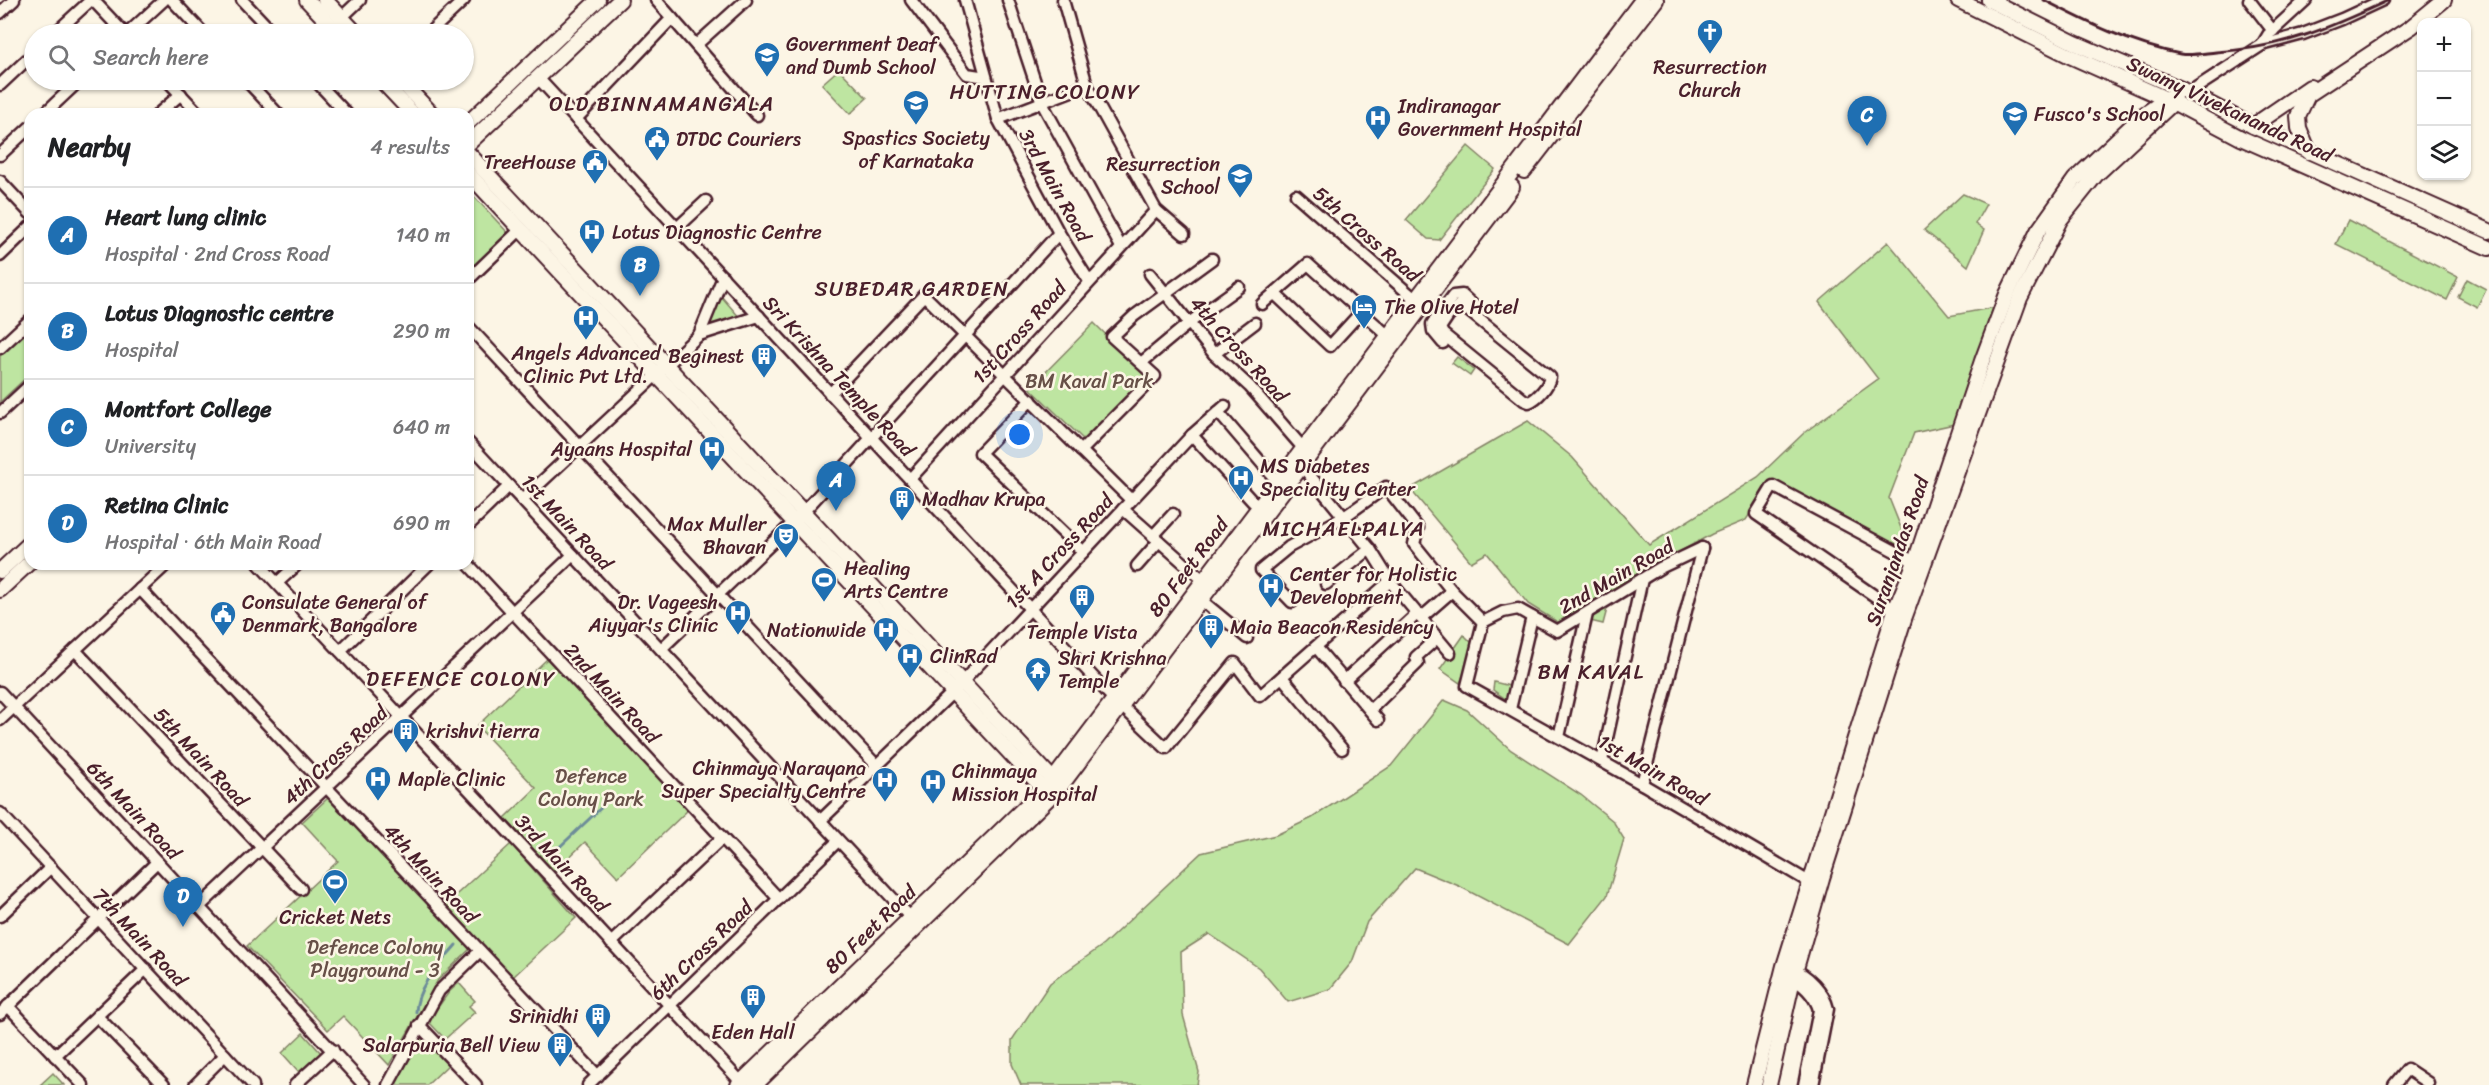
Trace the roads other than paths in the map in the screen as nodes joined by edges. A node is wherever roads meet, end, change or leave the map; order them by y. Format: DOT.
graph roads {
  1 [pos="14,0"];
  2 [pos="92,0"];
  3 [pos="164,0"];
  4 [pos="172,0"];
  5 [pos="242,0"];
  6 [pos="307,0"];
  7 [pos="324,0"];
  8 [pos="360,0"];
  9 [pos="464,0"];
  10 [pos="598,0"];
  11 [pos="620,0"];
  12 [pos="656,0"];
  13 [pos="746,0"];
  14 [pos="911,0"];
  15 [pos="965,0"];
  16 [pos="1008,0"];
  17 [pos="1063,0"];
  18 [pos="1642,0"];
  19 [pos="1656,0"];
  20 [pos="1958,0"];
  21 [pos="1989,0"];
  22 [pos="2249,0"];
  23 [pos="2306,0"];
  24 [pos="2383,0"];
  25 [pos="2435,0"];
  26 [pos="2444,0"];
  27 [pos="0,13"];
  28 [pos="341,18"];
  29 [pos="672,18"];
  30 [pos="65,24"];
  31 [pos="116,24"];
  32 [pos="137,24"];
  33 [pos="195,24"];
  34 [pos="265,24"];
  35 [pos="330,24"];
  36 [pos="347,24"];
  37 [pos="439,24"];
  38 [pos="2272,31"];
  39 [pos="696,45"];
  40 [pos="2262,45"];
  41 [pos="24,62"];
  42 [pos="986,77"];
  43 [pos="538,78"];
  44 [pos="0,85"];
  45 [pos="1087,85"];
  46 [pos="69,90"];
  47 [pos="177,90"];
  48 [pos="255,90"];
  49 [pos="324,90"];
  50 [pos="390,90"];
  51 [pos="409,90"];
  52 [pos="2185,91"];
  53 [pos="181,94"];
  54 [pos="2169,100"];
  55 [pos="1042,103"];
  56 [pos="50,108"];
  57 [pos="165,108"];
  58 [pos="194,108"];
  59 [pos="272,108"];
  60 [pos="341,108"];
  61 [pos="407,108"];
  62 [pos="426,108"];
  63 [pos="757,115"];
  64 [pos="474,117"];
  65 [pos="576,119"];
  66 [pos="998,119"];
  67 [pos="2253,126"];
  68 [pos="24,133"];
  69 [pos="474,138"];
  70 [pos="2309,152"];
  71 [pos="0,155"];
  72 [pos="474,159"];
  73 [pos="474,178"];
  74 [pos="0,181"];
  75 [pos="1296,195"];
  76 [pos="706,201"];
  77 [pos="24,207"];
  78 [pos="1156,210"];
  79 [pos="677,228"];
  80 [pos="521,229"];
  81 [pos="2489,231"];
  82 [pos="24,233"];
  83 [pos="1059,233"];
  84 [pos="1185,234"];
  85 [pos="1121,247"];
  86 [pos="2489,248"];
  87 [pos="0,256"];
  88 [pos="1212,259"];
  89 [pos="474,274"];
  90 [pos="1150,274"];
  91 [pos="723,277"];
  92 [pos="1089,281"];
  93 [pos="1239,287"];
  94 [pos="1166,291"];
  95 [pos="1275,294"];
  96 [pos="1423,299"];
  97 [pos="1262,304"];
  98 [pos="1477,308"];
  99 [pos="1361,312"];
  100 [pos="1445,312"];
  101 [pos="759,316"];
  102 [pos="1189,322"];
  103 [pos="1255,323"];
  104 [pos="24,326"];
  105 [pos="474,332"];
  106 [pos="699,335"];
  107 [pos="965,336"];
  108 [pos="1391,339"];
  109 [pos="1443,343"];
  110 [pos="0,348"];
  111 [pos="1214,354"];
  112 [pos="1142,363"];
  113 [pos="668,365"];
  114 [pos="1004,374"];
  115 [pos="658,376"];
  116 [pos="24,391"];
  117 [pos="830,394"];
  118 [pos="1030,400"];
  119 [pos="0,413"];
  120 [pos="1192,435"];
  121 [pos="871,437"];
  122 [pos="580,447"];
  123 [pos="474,448"];
  124 [pos="1303,448"];
  125 [pos="1081,451"];
  126 [pos="1302,466"];
  127 [pos="910,479"];
  128 [pos="1277,481"];
  129 [pos="509,486"];
  130 [pos="522,500"];
  131 [pos="1131,500"];
  132 [pos="1253,502"];
  133 [pos="1123,509"];
  134 [pos="804,511"];
  135 [pos="1173,514"];
  136 [pos="1344,517"];
  137 [pos="474,520"];
  138 [pos="794,522"];
  139 [pos="1156,539"];
  140 [pos="24,549"];
  141 [pos="1370,549"];
  142 [pos="1083,552"];
  143 [pos="573,555"];
  144 [pos="1915,562"];
  145 [pos="1137,566"];
  146 [pos="24,568"];
  147 [pos="161,570"];
  148 [pos="265,570"];
  149 [pos="291,570"];
  150 [pos="423,570"];
  151 [pos="474,570"];
  152 [pos="0,571"];
  153 [pos="1642,579"];
  154 [pos="1203,580"];
  155 [pos="1390,581"];
  156 [pos="277,583"];
  157 [pos="1326,584"];
  158 [pos="0,590"];
  159 [pos="140,590"];
  160 [pos="1452,591"];
  161 [pos="718,595"];
  162 [pos="1201,600"];
  163 [pos="1292,602"];
  164 [pos="1030,609"];
  165 [pos="1895,610"];
  166 [pos="512,612"];
  167 [pos="1587,614"];
  168 [pos="1419,616"];
  169 [pos="1532,617"];
  170 [pos="1483,622"];
  171 [pos="1247,638"];
  172 [pos="1437,638"];
  173 [pos="1316,647"];
  174 [pos="661,649"];
  175 [pos="75,650"];
  176 [pos="340,651"];
  177 [pos="1450,653"];
  178 [pos="1282,677"];
  179 [pos="1344,681"];
  180 [pos="957,687"];
  181 [pos="0,692"];
  182 [pos="1117,702"];
  183 [pos="14,707"];
  184 [pos="1510,709"];
  185 [pos="1370,711"];
  186 [pos="402,717"];
  187 [pos="0,720"];
  188 [pos="1378,720"];
  189 [pos="1559,737"];
  190 [pos="1342,749"];
  191 [pos="1602,762"];
  192 [pos="877,766"];
  193 [pos="1642,784"];
  194 [pos="327,788"];
  195 [pos="1052,788"];
  196 [pos="2,820"];
  197 [pos="820,821"];
  198 [pos="722,838"];
  199 [pos="838,841"];
  200 [pos="262,848"];
  201 [pos="157,862"];
  202 [pos="973,865"];
  203 [pos="51,867"];
  204 [pos="1815,886"];
  205 [pos="301,889"];
  206 [pos="779,899"];
  207 [pos="199,907"];
  208 [pos="0,916"];
  209 [pos="910,917"];
  210 [pos="98,918"];
  211 [pos="612,943"];
  212 [pos="480,951"];
  213 [pos="146,969"];
  214 [pos="1789,972"];
  215 [pos="670,1005"];
  216 [pos="4,1010"];
  217 [pos="97,1016"];
  218 [pos="419,1025"];
  219 [pos="333,1050"];
  220 [pos="225,1055"];
  221 [pos="55,1056"];
  222 [pos="598,1076"];
  223 [pos="744,1084"];
  224 [pos="2428,1084"];
  225 [pos="83,1085"];
  226 [pos="164,1085"];
  227 [pos="195,1085"];
  228 [pos="253,1085"];
  229 [pos="295,1085"];
  230 [pos="364,1085"];
  231 [pos="388,1085"];
  232 [pos="476,1085"];
  233 [pos="588,1085"];
  234 [pos="1755,1085"];
  235 [pos="1769,1085"];
  236 [pos="1804,1085"];
  237 [pos="1813,1085"];
  238 [pos="2394,1085"];
  1 -- 27 [label="street"];
  2 -- 30 [label="street"];
  2 -- 31 [label="street"];
  3 -- 32 [label="street"];
  4 -- 33 [label="street"];
  5 -- 34 [label="street"];
  6 -- 35 [label="main road"];
  7 -- 28 [label="main road"];
  8 -- 28 [label="street"];
  9 -- 37 [label="street"];
  10 -- 64 [label="main road"];
  11 -- 43 [label="main road"];
  12 -- 29 [label="street"];
  13 -- 39 [label="street"];
  14 -- 42 [label="street"];
  15 -- 42 [label="street, 3rd Main Road"];
  16 -- 55 [label="street"];
  17 -- 45 [label="street"];
  18 -- 96 [label="main road, 80 Feet Road"];
  19 -- 96 [label="main road, 80 Feet Road"];
  20 -- 54 [label="main road, Swamy Vivekananda Road"];
  21 -- 52 [label="main road, Swamy Vivekananda Road"];
  22 -- 38 [label="street"];
  23 -- 38 [label="street"];
  24 -- 40 [label="street"];
  25 -- 67 [label="main road"];
  26 -- 70 [label="main road"];
  28 -- 36 [label="main road"];
  29 -- 39 [label="street"];
  29 -- 65 [label="street"];
  38 -- 40 [label="street"];
  39 -- 63 [label="street"];
  40 -- 52 [label="street"];
  41 -- 44 [label="street"];
  42 -- 66 [label="street, 3rd Main Road"];
  43 -- 65 [label="street, Sri Krishna Temple Road"];
  43 -- 69 [label="main road"];
  45 -- 55 [label="street"];
  45 -- 78 [label="street"];
  46 -- 56 [label="street"];
  47 -- 53 [label="street"];
  48 -- 59 [label="street"];
  49 -- 60 [label="street"];
  50 -- 61 [label="main road"];
  51 -- 62 [label="main road"];
  52 -- 54 [label="main road, Suranjandas Road"];
  52 -- 67 [label="main road, Swamy Vivekananda Road"];
  53 -- 57 [label="street"];
  53 -- 58 [label="street"];
  54 -- 86 [label="main road, Swamy Vivekananda Road"];
  54 -- 144 [label="main road, Suranjandas Road"];
  54 -- 204 [label="main road, Suranjandas Road"];
  55 -- 66 [label="street"];
  55 -- 85 [label="street"];
  65 -- 79 [label="street, Sri Krishna Temple Road"];
  66 -- 83 [label="street, 3rd Main Road"];
  67 -- 70 [label="main road, Swamy Vivekananda Road"];
  68 -- 71 [label="street"];
  70 -- 81 [label="main road, Swamy Vivekananda Road"];
  72 -- 113 [label="main road"];
  73 -- 80 [label="main road"];
  74 -- 77 [label="street"];
  75 -- 96 [label="street, 5th Cross Road"];
  76 -- 79 [label="street"];
  78 -- 84 [label="street"];
  78 -- 85 [label="street, 1st Cross Road"];
  79 -- 91 [label="street, Sri Krishna Temple Road"];
  80 -- 89 [label="street"];
  80 -- 115 [label="main road"];
  82 -- 87 [label="street"];
  83 -- 92 [label="street, 3rd Main Road"];
  83 -- 107 [label="street"];
  85 -- 92 [label="street, 1st Cross Road"];
  88 -- 94 [label="street"];
  90 -- 94 [label="street, 4th Cross Road"];
  91 -- 101 [label="street, Sri Krishna Temple Road"];
  91 -- 106 [label="street"];
  92 -- 114 [label="street, 1st Cross Road"];
  93 -- 102 [label="street"];
  94 -- 102 [label="street, 4th Cross Road"];
  94 -- 112 [label="street"];
  95 -- 97 [label="street"];
  95 -- 99 [label="street"];
  95 -- 99 [label="street"];
  96 -- 100 [label="street, 5th Cross Road"];
  96 -- 108 [label="main road, 80 Feet Road"];
  98 -- 100 [label="street"];
  99 -- 108 [label="street"];
  100 -- 100 [label="street"];
  100 -- 109 [label="street"];
  101 -- 106 [label="street"];
  101 -- 117 [label="street, Sri Krishna Temple Road"];
  102 -- 111 [label="street, 4th Cross Road"];
  102 -- 112 [label="street"];
  103 -- 111 [label="street"];
  104 -- 110 [label="street"];
  105 -- 122 [label="street"];
  106 -- 113 [label="street"];
  107 -- 114 [label="street"];
  107 -- 117 [label="street"];
  107 -- 121 [label="street"];
  108 -- 124 [label="main road, 80 Feet Road"];
  108 -- 126 [label="main road, 80 Feet Road"];
  111 -- 124 [label="street, 4th Cross Road"];
  112 -- 125 [label="street"];
  113 -- 115 [label="street"];
  113 -- 134 [label="main road"];
  114 -- 118 [label="street"];
  114 -- 127 [label="street, 1st Cross Road"];
  115 -- 122 [label="street"];
  115 -- 138 [label="main road"];
  116 -- 119 [label="street"];
  117 -- 121 [label="street, Sri Krishna Temple Road"];
  118 -- 125 [label="street"];
  118 -- 142 [label="street"];
  120 -- 128 [label="street, 1st A Cross Road"];
  120 -- 131 [label="street, 1st A Cross Road"];
  120 -- 132 [label="street"];
  121 -- 127 [label="street, Sri Krishna Temple Road"];
  121 -- 134 [label="street"];
  122 -- 130 [label="street"];
  122 -- 161 [label="street"];
  123 -- 129 [label="street, 1st Main Road"];
  124 -- 128 [label="main road, 80 Feet Road"];
  125 -- 131 [label="street"];
  126 -- 136 [label="street"];
  126 -- 162 [label="main road, 80 Feet Road"];
  127 -- 164 [label="street, Sri Krishna Temple Road"];
  128 -- 154 [label="main road, 80 Feet Road"];
  129 -- 130 [label="street, 1st Main Road"];
  129 -- 137 [label="street"];
  130 -- 143 [label="street, 1st Main Road"];
  131 -- 133 [label="street, 1st A Cross Road"];
  133 -- 139 [label="street"];
  133 -- 142 [label="street, 1st A Cross Road"];
  134 -- 138 [label="street"];
  134 -- 180 [label="main road"];
  135 -- 139 [label="street"];
  136 -- 141 [label="street"];
  136 -- 160 [label="street"];
  136 -- 163 [label="street"];
  138 -- 161 [label="street"];
  138 -- 180 [label="main road"];
  139 -- 145 [label="street"];
  139 -- 154 [label="street"];
  140 -- 152 [label="main road"];
  141 -- 155 [label="street"];
  141 -- 157 [label="street"];
  142 -- 164 [label="street, 1st A Cross Road"];
  143 -- 166 [label="street, 4th Cross Road"];
  143 -- 174 [label="street, 1st Main Road"];
  144 -- 165 [label="main road, Suranjandas Road"];
  144 -- 165 [label="street"];
  146 -- 158 [label="main road"];
  147 -- 159 [label="street"];
  148 -- 156 [label="street, 3rd Main Road"];
  149 -- 156 [label="street"];
  150 -- 176 [label="street"];
  151 -- 166 [label="street, 2nd Main Road"];
  153 -- 167 [label="street, 2nd Main Road"];
  153 -- 191 [label="street"];
  153 -- 193 [label="street, 2nd Main Road"];
  154 -- 182 [label="main road, 80 Feet Road"];
  155 -- 168 [label="street"];
  155 -- 173 [label="street"];
  156 -- 176 [label="street, 3rd Main Road"];
  159 -- 175 [label="street"];
  159 -- 194 [label="street, 4th Main Road"];
  160 -- 168 [label="street"];
  160 -- 170 [label="street"];
  161 -- 174 [label="street"];
  161 -- 192 [label="street"];
  162 -- 171 [label="street"];
  162 -- 182 [label="main road, 80 Feet Road"];
  164 -- 180 [label="street, 1st A Cross Road"];
  164 -- 182 [label="street, Sri Krishna Temple Road"];
  165 -- 204 [label="main road, Suranjandas Road"];
  166 -- 186 [label="street, 4th Cross Road"];
  166 -- 198 [label="street, 2nd Main Road"];
  167 -- 169 [label="street, 2nd Main Road"];
  167 -- 189 [label="street"];
  168 -- 172 [label="street"];
  168 -- 179 [label="street"];
  169 -- 170 [label="street, 2nd Main Road"];
  169 -- 184 [label="street"];
  170 -- 184 [label="street, 1st Main Road"];
  172 -- 177 [label="street"];
  172 -- 185 [label="street"];
  173 -- 178 [label="street"];
  173 -- 179 [label="street"];
  174 -- 197 [label="street, 1st Main Road"];
  175 -- 183 [label="street"];
  175 -- 200 [label="street, 5th Main Road"];
  176 -- 186 [label="street, 3rd Main Road"];
  178 -- 182 [label="street"];
  178 -- 190 [label="street"];
  179 -- 185 [label="street"];
  180 -- 192 [label="street"];
  180 -- 195 [label="main road"];
  181 -- 183 [label="street, 6th Main Road"];
  182 -- 195 [label="main road, 80 Feet Road"];
  183 -- 187 [label="street"];
  183 -- 201 [label="street, 6th Main Road"];
  184 -- 189 [label="street, 1st Main Road"];
  185 -- 188 [label="street"];
  186 -- 194 [label="street, 4th Cross Road"];
  186 -- 211 [label="street, 3rd Main Road"];
  189 -- 191 [label="street, 1st Main Road"];
  191 -- 193 [label="street, 1st Main Road"];
  192 -- 197 [label="street"];
  193 -- 204 [label="street, 1st Main Road"];
  194 -- 200 [label="street, 4th Cross Road"];
  194 -- 212 [label="street, 4th Main Road"];
  195 -- 202 [label="main road, 80 Feet Road"];
  196 -- 203 [label="street, 7th Main Road"];
  197 -- 199 [label="street, 1st Main Road"];
  198 -- 206 [label="street, 2nd Main Road"];
  198 -- 211 [label="street"];
  199 -- 206 [label="street, 6th Cross Road"];
  199 -- 209 [label="street, 1st Main Road"];
  200 -- 205 [label="street, 5th Main Road"];
  200 -- 207 [label="street, 4th Cross Road"];
  201 -- 207 [label="street, 6th Main Road"];
  201 -- 210 [label="street"];
  202 -- 209 [label="main road, 80 Feet Road"];
  202 -- 223 [label="main road, 80 Feet Road"];
  203 -- 208 [label="street"];
  203 -- 210 [label="street, 7th Main Road"];
  204 -- 214 [label="main road, Suranjandas Road"];
  206 -- 215 [label="street, 6th Cross Road"];
  207 -- 219 [label="street, 6th Main Road"];
  209 -- 223 [label="main road, 80 Feet Road"];
  210 -- 213 [label="street, 7th Main Road"];
  210 -- 216 [label="street"];
  211 -- 215 [label="street, 3rd Main Road"];
  212 -- 218 [label="street"];
  212 -- 222 [label="street, 4th Main Road"];
  213 -- 217 [label="street"];
  213 -- 220 [label="street, 7th Main Road"];
  214 -- 234 [label="main road, Suranjandas Road"];
  214 -- 235 [label="main road, Suranjandas Road"];
  214 -- 236 [label="street"];
  214 -- 237 [label="street"];
  215 -- 222 [label="street, 6th Cross Road"];
  215 -- 223 [label="street, 3rd Main Road"];
  216 -- 221 [label="street"];
  217 -- 221 [label="street"];
  217 -- 226 [label="street"];
  218 -- 231 [label="street"];
  218 -- 232 [label="street"];
  219 -- 229 [label="street"];
  219 -- 230 [label="street, 6th Main Road"];
  220 -- 227 [label="street"];
  220 -- 228 [label="street, 7th Main Road"];
  221 -- 225 [label="street"];
  222 -- 233 [label="street, 6th Cross Road"];
  224 -- 238 [label="street"];
}
